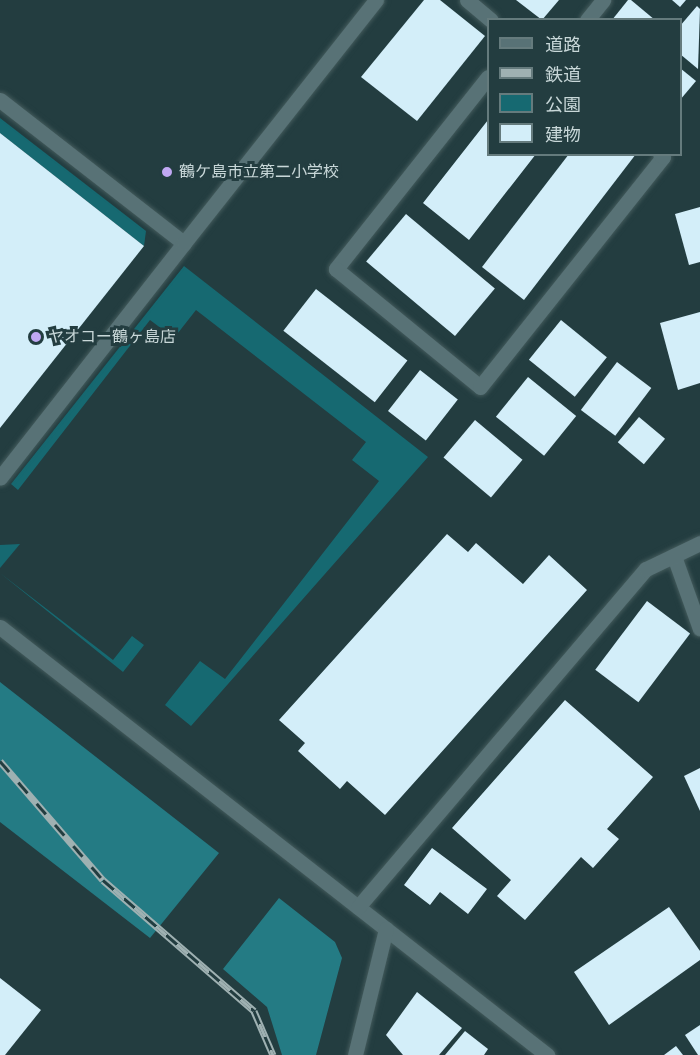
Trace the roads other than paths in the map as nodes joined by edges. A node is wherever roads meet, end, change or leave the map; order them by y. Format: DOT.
graph roads {
  1 [pos="376,0"];
  2 [pos="467,0"];
  3 [pos="603,0"];
  4 [pos="489,18"];
  5 [pos="589,18"];
  6 [pos="487,80"];
  7 [pos="0,100"];
  8 [pos="662,156"];
  9 [pos="184,243"];
  10 [pos="0,478"];
  11 [pos="700,543"];
  12 [pos="674,556"];
  13 [pos="0,627"];
  14 [pos="700,628"];
  15 [pos="358,907"];
  16 [pos="386,929"];
  17 [pos="355,1055"];
  18 [pos="547,1055"];
  1 -- 9 [label="street"];
  2 -- 4 [label="street"];
  3 -- 5 [label="street"];
  6 -- 8 [label="street"];
  7 -- 9 [label="street"];
  9 -- 10 [label="street"];
  11 -- 12 [label="street"];
  12 -- 14 [label="street"];
  12 -- 15 [label="street"];
  13 -- 15 [label="street"];
  15 -- 16 [label="street"];
  16 -- 17 [label="street"];
  16 -- 18 [label="street"];
}
